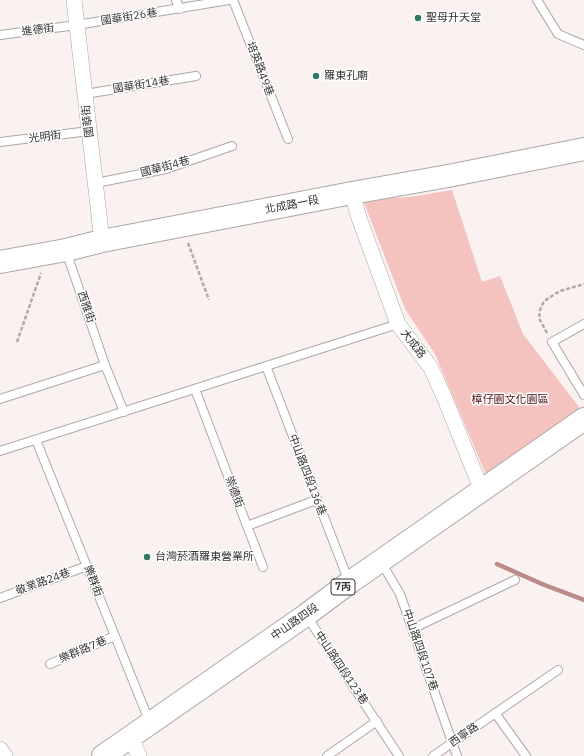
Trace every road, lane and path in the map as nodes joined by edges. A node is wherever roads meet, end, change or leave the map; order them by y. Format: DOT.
graph roads {
  1 [pos="74,0"];
  2 [pos="176,0"];
  3 [pos="229,0"];
  4 [pos="233,0"];
  5 [pos="537,0"];
  6 [pos="180,9"];
  7 [pos="77,25"];
  8 [pos="0,35"];
  9 [pos="584,45"];
  10 [pos="196,76"];
  11 [pos="85,94"];
  12 [pos="90,131"];
  13 [pos="288,139"];
  14 [pos="0,142"];
  15 [pos="232,146"];
  16 [pos="584,149"];
  17 [pos="96,183"];
  18 [pos="352,193"];
  19 [pos="182,226"];
  20 [pos="102,241"];
  21 [pos="57,252"];
  22 [pos="0,262"];
  23 [pos="584,284"];
  24 [pos="209,300"];
  25 [pos="398,324"];
  26 [pos="584,324"];
  27 [pos="17,342"];
  28 [pos="552,342"];
  29 [pos="105,365"];
  30 [pos="266,366"];
  31 [pos="195,389"];
  32 [pos="584,395"];
  33 [pos="0,399"];
  34 [pos="124,412"];
  35 [pos="584,419"];
  36 [pos="36,440"];
  37 [pos="0,451"];
  38 [pos="482,491"];
  39 [pos="316,500"];
  40 [pos="247,526"];
  41 [pos="380,561"];
  42 [pos="87,566"];
  43 [pos="263,567"];
  44 [pos="515,580"];
  45 [pos="349,583"];
  46 [pos="0,598"];
  47 [pos="306,615"];
  48 [pos="412,629"];
  49 [pos="115,636"];
  50 [pos="50,664"];
  51 [pos="558,670"];
  52 [pos="495,713"];
  53 [pos="377,721"];
  54 [pos="150,723"];
  55 [pos="452,743"];
  56 [pos="135,746"];
  57 [pos="0,749"];
  58 [pos="5,756"];
  59 [pos="103,756"];
  60 [pos="327,756"];
  61 [pos="399,756"];
  62 [pos="433,756"];
  63 [pos="457,756"];
  64 [pos="526,756"];
  1 -- 7 [label="street, 國華街"];
  2 -- 6 [label="lane"];
  3 -- 6 [label="lane, 國華街26巷"];
  4 -- 13 [label="lane, 培英路49巷"];
  5 -- 9 [label="lane"];
  6 -- 7 [label="lane, 國華街26巷"];
  7 -- 8 [label="lane, 進德街"];
  7 -- 11 [label="street, 國華街"];
  10 -- 11 [label="lane, 國華街14巷"];
  11 -- 12 [label="street, 國華街"];
  12 -- 14 [label="lane, 光明街"];
  12 -- 17 [label="street, 國華街"];
  15 -- 17 [label="lane, 國華街4巷"];
  16 -- 18 [label="main road, 北成路一段"];
  17 -- 20 [label="street, 國華街"];
  18 -- 19 [label="main road, 北成路一段"];
  18 -- 25 [label="street, 大成路"];
  19 -- 20 [label="main road, 北成路一段"];
  19 -- 24 [label="path"];
  20 -- 21 [label="main road, 北成路一段"];
  21 -- 22 [label="main road, 北成路一段"];
  21 -- 27 [label="path"];
  21 -- 29 [label="lane, 西雅街"];
  23 -- 28 [label="path"];
  25 -- 30 [label="lane"];
  25 -- 38 [label="street, 大成路"];
  26 -- 28 [label="lane"];
  28 -- 32 [label="lane"];
  29 -- 33 [label="lane"];
  29 -- 34 [label="lane, 西雅街"];
  30 -- 31 [label="lane"];
  30 -- 39 [label="lane, 中山路四段136巷"];
  31 -- 34 [label="lane"];
  31 -- 40 [label="lane, 崇德街"];
  34 -- 36 [label="lane"];
  35 -- 38 [label="main road, 中山路四段 / 7丙"];
  36 -- 37 [label="lane"];
  36 -- 42 [label="lane, 樂群街"];
  38 -- 41 [label="main road, 中山路四段 / 7丙"];
  39 -- 40 [label="lane"];
  39 -- 45 [label="lane, 中山路四段136巷"];
  40 -- 43 [label="lane, 崇德街"];
  41 -- 45 [label="main road, 中山路四段 / 7丙"];
  41 -- 48 [label="lane, 中山路四段107巷"];
  42 -- 46 [label="lane, 敬業路24巷"];
  42 -- 49 [label="lane, 樂群街"];
  44 -- 48 [label="lane"];
  45 -- 47 [label="main road, 中山路四段 / 7丙"];
  47 -- 53 [label="lane, 中山路四段123巷"];
  47 -- 54 [label="main road, 中山路四段 / 7丙"];
  48 -- 55 [label="lane, 中山路四段107巷"];
  49 -- 50 [label="lane, 樂群路7巷"];
  49 -- 54 [label="lane, 樂群街"];
  51 -- 52 [label="lane, 西寧路"];
  52 -- 55 [label="lane, 西寧路"];
  52 -- 64 [label="lane"];
  53 -- 60 [label="lane"];
  53 -- 61 [label="lane, 中山路四段123巷"];
  54 -- 56 [label="main road, 中山路四段 / 7丙"];
  55 -- 62 [label="lane, 西寧路"];
  55 -- 63 [label="lane, 中山路四段107巷"];
  56 -- 59 [label="main road, 中山路四段 / 7丙"];
  57 -- 58 [label="street"];
}
